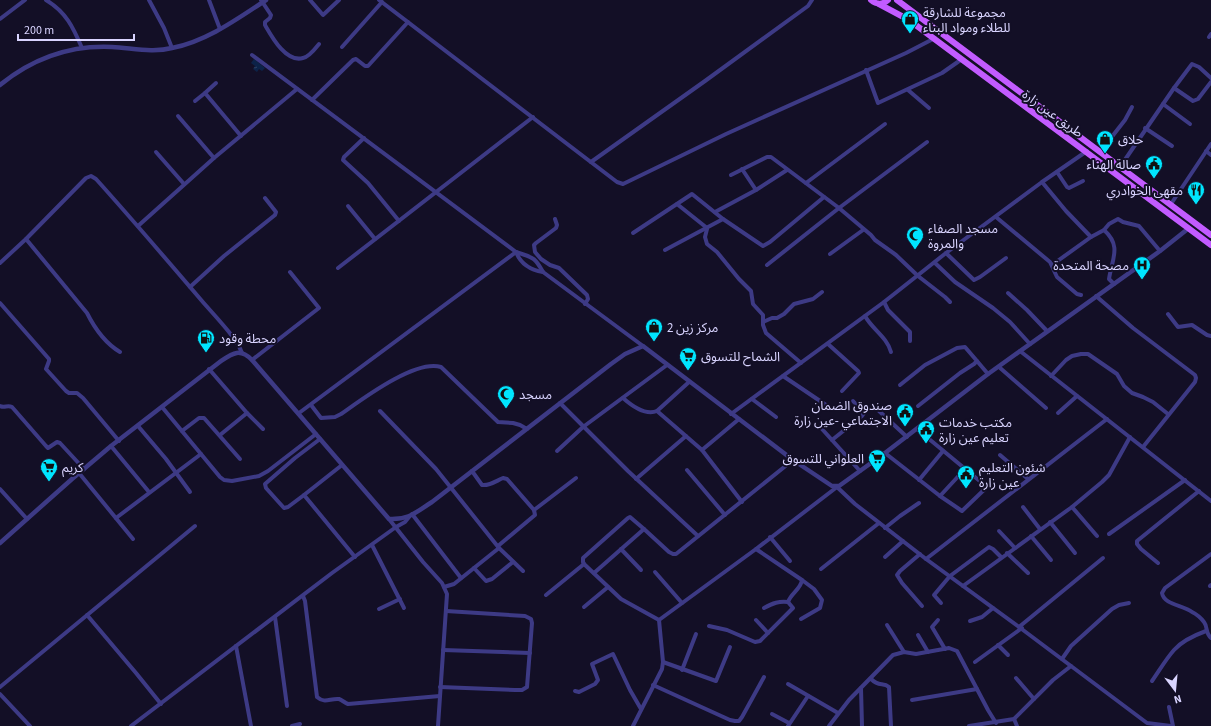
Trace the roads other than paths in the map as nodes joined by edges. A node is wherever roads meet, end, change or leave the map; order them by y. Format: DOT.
graph roads {
  1 [pos="25,0"];
  2 [pos="46,0"];
  3 [pos="149,0"];
  4 [pos="209,0"];
  5 [pos="310,0"];
  6 [pos="339,0"];
  7 [pos="812,0"];
  8 [pos="871,0"];
  9 [pos="888,0"];
  10 [pos="899,0"];
  11 [pos="263,1"];
  12 [pos="380,1"];
  13 [pos="879,4"];
  14 [pos="894,11"];
  15 [pos="0,19"];
  16 [pos="408,22"];
  17 [pos="220,29"];
  18 [pos="935,38"];
  19 [pos="320,44"];
  20 [pos="342,47"];
  21 [pos="82,48"];
  22 [pos="172,48"];
  23 [pos="252,55"];
  24 [pos="962,59"];
  25 [pos="866,70"];
  26 [pos="1211,78"];
  27 [pos="216,82"];
  28 [pos="1211,82"];
  29 [pos="0,85"];
  30 [pos="1174,88"];
  31 [pos="297,89"];
  32 [pos="908,90"];
  33 [pos="205,93"];
  34 [pos="312,100"];
  35 [pos="195,101"];
  36 [pos="1163,104"];
  37 [pos="1132,107"];
  38 [pos="928,108"];
  39 [pos="178,116"];
  40 [pos="533,117"];
  41 [pos="885,124"];
  42 [pos="1190,124"];
  43 [pos="1145,128"];
  44 [pos="241,136"];
  45 [pos="364,138"];
  46 [pos="927,142"];
  47 [pos="1211,144"];
  48 [pos="1172,146"];
  49 [pos="1086,151"];
  50 [pos="1206,151"];
  51 [pos="156,152"];
  52 [pos="1100,152"];
  53 [pos="1211,155"];
  54 [pos="214,158"];
  55 [pos="591,162"];
  56 [pos="1120,167"];
  57 [pos="742,169"];
  58 [pos="787,170"];
  59 [pos="1057,172"];
  60 [pos="731,175"];
  61 [pos="1083,181"];
  62 [pos="1042,182"];
  63 [pos="806,183"];
  64 [pos="184,184"];
  65 [pos="756,190"];
  66 [pos="436,192"];
  67 [pos="824,197"];
  68 [pos="265,198"];
  69 [pos="677,204"];
  70 [pos="1171,204"];
  71 [pos="348,206"];
  72 [pos="838,208"];
  73 [pos="715,212"];
  74 [pos="996,217"];
  75 [pos="723,219"];
  76 [pos="555,220"];
  77 [pos="399,221"];
  78 [pos="138,226"];
  79 [pos="707,228"];
  80 [pos="1189,228"];
  81 [pos="863,230"];
  82 [pos="1104,230"];
  83 [pos="633,233"];
  84 [pos="1211,235"];
  85 [pos="1091,237"];
  86 [pos="26,239"];
  87 [pos="375,239"];
  88 [pos="1211,244"];
  89 [pos="665,250"];
  90 [pos="1160,251"];
  91 [pos="516,252"];
  92 [pos="946,253"];
  93 [pos="830,254"];
  94 [pos="1006,258"];
  95 [pos="0,263"];
  96 [pos="935,263"];
  97 [pos="767,265"];
  98 [pos="1052,265"];
  99 [pos="338,268"];
  100 [pos="290,272"];
  101 [pos="543,272"];
  102 [pos="918,276"];
  103 [pos="1114,284"];
  104 [pos="190,287"];
  105 [pos="822,292"];
  106 [pos="1008,293"];
  107 [pos="1081,295"];
  108 [pos="1096,296"];
  109 [pos="884,302"];
  110 [pos="950,302"];
  111 [pos="0,303"];
  112 [pos="585,304"];
  113 [pos="1168,314"];
  114 [pos="865,316"];
  115 [pos="763,322"];
  116 [pos="1047,331"];
  117 [pos="1211,336"];
  118 [pos="910,342"];
  119 [pos="828,344"];
  120 [pos="1030,344"];
  121 [pos="643,346"];
  122 [pos="1020,351"];
  123 [pos="120,352"];
  124 [pos="891,352"];
  125 [pos="242,353"];
  126 [pos="252,360"];
  127 [pos="977,361"];
  128 [pos="801,363"];
  129 [pos="667,365"];
  130 [pos="999,367"];
  131 [pos="210,370"];
  132 [pos="988,374"];
  133 [pos="783,376"];
  134 [pos="1051,376"];
  135 [pos="689,382"];
  136 [pos="900,385"];
  137 [pos="842,391"];
  138 [pos="1077,396"];
  139 [pos="623,398"];
  140 [pos="752,399"];
  141 [pos="853,401"];
  142 [pos="560,404"];
  143 [pos="310,405"];
  144 [pos="826,405"];
  145 [pos="0,406"];
  146 [pos="918,406"];
  147 [pos="162,407"];
  148 [pos="1046,408"];
  149 [pos="380,411"];
  150 [pos="880,411"];
  151 [pos="657,412"];
  152 [pos="247,413"];
  153 [pos="300,413"];
  154 [pos="1058,413"];
  155 [pos="731,414"];
  156 [pos="1168,414"];
  157 [pos="776,417"];
  158 [pos="739,419"];
  159 [pos="1107,419"];
  160 [pos="138,426"];
  161 [pos="583,427"];
  162 [pos="263,429"];
  163 [pos="527,429"];
  164 [pos="822,429"];
  165 [pos="917,429"];
  166 [pos="182,431"];
  167 [pos="316,434"];
  168 [pos="220,435"];
  169 [pos="686,436"];
  170 [pos="906,437"];
  171 [pos="1130,437"];
  172 [pos="320,439"];
  173 [pos="832,440"];
  174 [pos="119,441"];
  175 [pos="111,446"];
  176 [pos="1143,446"];
  177 [pos="702,450"];
  178 [pos="557,451"];
  179 [pos="943,451"];
  180 [pos="885,453"];
  181 [pos="201,454"];
  182 [pos="1000,456"];
  183 [pos="240,460"];
  184 [pos="793,460"];
  185 [pos="342,465"];
  186 [pos="84,469"];
  187 [pos="965,469"];
  188 [pos="687,470"];
  189 [pos="472,471"];
  190 [pos="860,471"];
  191 [pos="79,473"];
  192 [pos="176,473"];
  193 [pos="576,478"];
  194 [pos="636,479"];
  195 [pos="1028,479"];
  196 [pos="919,480"];
  197 [pos="1185,480"];
  198 [pos="837,487"];
  199 [pos="451,488"];
  200 [pos="0,489"];
  201 [pos="149,492"];
  202 [pos="190,492"];
  203 [pos="1199,492"];
  204 [pos="304,495"];
  205 [pos="940,496"];
  206 [pos="1211,500"];
  207 [pos="742,502"];
  208 [pos="919,503"];
  209 [pos="1072,506"];
  210 [pos="1022,507"];
  211 [pos="534,510"];
  212 [pos="725,515"];
  213 [pos="411,516"];
  214 [pos="116,518"];
  215 [pos="27,519"];
  216 [pos="389,519"];
  217 [pos="1050,522"];
  218 [pos="879,523"];
  219 [pos="194,526"];
  220 [pos="396,527"];
  221 [pos="885,528"];
  222 [pos="644,529"];
  223 [pos="1040,529"];
  224 [pos="998,531"];
  225 [pos="1109,534"];
  226 [pos="698,536"];
  227 [pos="1031,536"];
  228 [pos="1097,536"];
  229 [pos="770,537"];
  230 [pos="133,539"];
  231 [pos="903,541"];
  232 [pos="0,543"];
  233 [pos="372,545"];
  234 [pos="499,547"];
  235 [pos="1015,548"];
  236 [pos="621,549"];
  237 [pos="756,549"];
  238 [pos="1007,553"];
  239 [pos="1075,553"];
  240 [pos="920,554"];
  241 [pos="1211,554"];
  242 [pos="355,557"];
  243 [pos="885,557"];
  244 [pos="1001,558"];
  245 [pos="1103,558"];
  246 [pos="926,559"];
  247 [pos="1051,560"];
  248 [pos="790,561"];
  249 [pos="513,562"];
  250 [pos="584,564"];
  251 [pos="1158,564"];
  252 [pos="474,568"];
  253 [pos="821,569"];
  254 [pos="641,570"];
  255 [pos="523,571"];
  256 [pos="655,572"];
  257 [pos="594,573"];
  258 [pos="1028,573"];
  259 [pos="950,576"];
  260 [pos="461,578"];
  261 [pos="802,580"];
  262 [pos="963,586"];
  263 [pos="444,587"];
  264 [pos="608,587"];
  265 [pos="546,595"];
  266 [pos="303,596"];
  267 [pos="400,599"];
  268 [pos="788,602"];
  269 [pos="682,603"];
  270 [pos="941,603"];
  271 [pos="1129,603"];
  272 [pos="584,606"];
  273 [pos="922,606"];
  274 [pos="404,608"];
  275 [pos="764,608"];
  276 [pos="993,608"];
  277 [pos="379,609"];
  278 [pos="446,611"];
  279 [pos="87,615"];
  280 [pos="275,617"];
  281 [pos="801,619"];
  282 [pos="659,620"];
  283 [pos="756,620"];
  284 [pos="938,620"];
  285 [pos="970,621"];
  286 [pos="887,625"];
  287 [pos="709,626"];
  288 [pos="1020,628"];
  289 [pos="1206,631"];
  290 [pos="768,633"];
  291 [pos="696,634"];
  292 [pos="918,635"];
  293 [pos="1211,638"];
  294 [pos="998,645"];
  295 [pos="236,646"];
  296 [pos="730,647"];
  297 [pos="945,649"];
  298 [pos="443,650"];
  299 [pos="904,652"];
  300 [pos="928,652"];
  301 [pos="530,653"];
  302 [pos="1008,655"];
  303 [pos="1062,659"];
  304 [pos="663,662"];
  305 [pos="975,662"];
  306 [pos="1071,666"];
  307 [pos="682,670"];
  308 [pos="764,677"];
  309 [pos="1016,678"];
  310 [pos="870,679"];
  311 [pos="1152,681"];
  312 [pos="788,684"];
  313 [pos="653,685"];
  314 [pos="0,687"];
  315 [pos="440,687"];
  316 [pos="861,688"];
  317 [pos="977,689"];
  318 [pos="576,691"];
  319 [pos="0,694"];
  320 [pos="440,696"];
  321 [pos="808,696"];
  322 [pos="1034,699"];
  323 [pos="912,700"];
  324 [pos="161,704"];
  325 [pos="287,706"];
  326 [pos="1169,707"];
  327 [pos="641,709"];
  328 [pos="838,713"];
  329 [pos="772,714"];
  330 [pos="1014,719"];
  331 [pos="996,722"];
  332 [pos="300,724"];
  333 [pos="788,725"];
  334 [pos="1157,725"];
  335 [pos="30,726"];
  336 [pos="131,726"];
  337 [pos="251,726"];
  338 [pos="292,726"];
  339 [pos="438,726"];
  340 [pos="633,726"];
  341 [pos="829,726"];
  342 [pos="862,726"];
  343 [pos="891,726"];
  344 [pos="970,726"];
  345 [pos="1017,726"];
  346 [pos="1172,726"];
  1 -- 15 [label="street"];
  2 -- 21 [label="street"];
  3 -- 22 [label="street"];
  4 -- 17 [label="street"];
  5 -- 6 [label="street"];
  7 -- 55 [label="street"];
  8 -- 13 [label="main road, طريق عين زارة"];
  9 -- 13 [label="main road"];
  10 -- 14 [label="main road"];
  10 -- 52 [label="main road, طريق عين زارة"];
  11 -- 17 [label="street"];
  11 -- 19 [label="street"];
  12 -- 16 [label="street"];
  12 -- 20 [label="street"];
  13 -- 14 [label="main road, طريق عين زارة"];
  14 -- 18 [label="main road, طريق عين زارة"];
  16 -- 34 [label="street"];
  16 -- 40 [label="street"];
  17 -- 22 [label="street"];
  18 -- 24 [label="main road, طريق عين زارة"];
  18 -- 25 [label="street"];
  21 -- 22 [label="street"];
  21 -- 29 [label="street"];
  23 -- 31 [label="street"];
  24 -- 32 [label="street"];
  24 -- 49 [label="main road, طريق عين زارة"];
  25 -- 32 [label="street"];
  25 -- 55 [label="street"];
  26 -- 30 [label="street"];
  27 -- 33 [label="street"];
  28 -- 30 [label="street"];
  30 -- 36 [label="street"];
  31 -- 34 [label="street"];
  31 -- 44 [label="street"];
  32 -- 38 [label="street"];
  33 -- 35 [label="street"];
  33 -- 44 [label="street"];
  34 -- 45 [label="street"];
  36 -- 42 [label="street"];
  36 -- 43 [label="street"];
  37 -- 52 [label="street"];
  39 -- 54 [label="street"];
  40 -- 55 [label="street"];
  40 -- 66 [label="street"];
  41 -- 63 [label="street"];
  43 -- 48 [label="street"];
  43 -- 56 [label="street"];
  44 -- 54 [label="street"];
  45 -- 66 [label="street"];
  45 -- 77 [label="street"];
  46 -- 72 [label="street"];
  47 -- 50 [label="street"];
  49 -- 59 [label="street"];
  49 -- 80 [label="main road, طريق عين زارة"];
  50 -- 53 [label="street"];
  50 -- 70 [label="street"];
  51 -- 64 [label="street"];
  52 -- 56 [label="main road, طريق عين زارة"];
  54 -- 64 [label="street"];
  56 -- 70 [label="main road, طريق عين زارة"];
  57 -- 58 [label="street"];
  57 -- 60 [label="street"];
  57 -- 65 [label="street"];
  58 -- 63 [label="street"];
  58 -- 65 [label="street"];
  59 -- 61 [label="street"];
  59 -- 62 [label="street"];
  62 -- 74 [label="street"];
  62 -- 85 [label="street"];
  63 -- 67 [label="street"];
  64 -- 78 [label="street"];
  65 -- 73 [label="street"];
  66 -- 77 [label="street"];
  66 -- 91 [label="street"];
  67 -- 72 [label="street"];
  67 -- 75 [label="street"];
  68 -- 104 [label="street"];
  69 -- 73 [label="street"];
  69 -- 79 [label="street"];
  69 -- 83 [label="street"];
  70 -- 84 [label="main road, طريق عين زارة"];
  71 -- 87 [label="street"];
  72 -- 81 [label="street"];
  72 -- 97 [label="street"];
  73 -- 75 [label="street"];
  74 -- 92 [label="street"];
  74 -- 98 [label="street"];
  75 -- 79 [label="street"];
  76 -- 112 [label="street"];
  77 -- 87 [label="street"];
  78 -- 86 [label="street"];
  78 -- 104 [label="street"];
  79 -- 89 [label="street"];
  79 -- 115 [label="street"];
  80 -- 88 [label="main road, طريق عين زارة"];
  80 -- 90 [label="street"];
  81 -- 93 [label="street"];
  81 -- 102 [label="street"];
  82 -- 85 [label="street"];
  82 -- 90 [label="street"];
  82 -- 103 [label="street"];
  85 -- 98 [label="street"];
  86 -- 95 [label="street"];
  86 -- 123 [label="street"];
  87 -- 99 [label="street"];
  90 -- 103 [label="street"];
  91 -- 101 [label="street"];
  91 -- 101 [label="street"];
  91 -- 143 [label="street"];
  92 -- 94 [label="street"];
  92 -- 96 [label="street"];
  96 -- 102 [label="street"];
  96 -- 120 [label="street"];
  98 -- 107 [label="street"];
  100 -- 126 [label="street"];
  101 -- 112 [label="street"];
  102 -- 109 [label="street"];
  102 -- 110 [label="street"];
  103 -- 108 [label="street"];
  104 -- 125 [label="street"];
  105 -- 115 [label="street"];
  106 -- 116 [label="street"];
  108 -- 116 [label="street"];
  108 -- 156 [label="street"];
  109 -- 114 [label="street"];
  109 -- 118 [label="street"];
  111 -- 174 [label="street"];
  112 -- 121 [label="street"];
  113 -- 117 [label="street"];
  114 -- 119 [label="street"];
  114 -- 124 [label="street"];
  115 -- 128 [label="street"];
  116 -- 120 [label="street"];
  119 -- 128 [label="street"];
  119 -- 137 [label="street"];
  120 -- 122 [label="street"];
  121 -- 129 [label="street"];
  121 -- 142 [label="street"];
  122 -- 130 [label="street"];
  122 -- 134 [label="street"];
  125 -- 126 [label="street"];
  125 -- 131 [label="street"];
  126 -- 153 [label="street"];
  127 -- 132 [label="street"];
  127 -- 136 [label="street"];
  127 -- 146 [label="street"];
  128 -- 133 [label="street"];
  129 -- 135 [label="street"];
  129 -- 139 [label="street"];
  130 -- 132 [label="street"];
  130 -- 148 [label="street"];
  131 -- 147 [label="street"];
  131 -- 152 [label="street"];
  132 -- 165 [label="street"];
  133 -- 140 [label="street"];
  133 -- 144 [label="street"];
  134 -- 138 [label="street"];
  134 -- 156 [label="street"];
  135 -- 151 [label="street"];
  135 -- 155 [label="street"];
  138 -- 154 [label="street"];
  138 -- 159 [label="street"];
  139 -- 151 [label="street"];
  139 -- 161 [label="street"];
  140 -- 155 [label="street"];
  140 -- 157 [label="street"];
  141 -- 173 [label="street"];
  142 -- 161 [label="street"];
  142 -- 163 [label="street"];
  143 -- 153 [label="street"];
  143 -- 163 [label="street"];
  145 -- 186 [label="street"];
  147 -- 160 [label="street"];
  147 -- 166 [label="street"];
  149 -- 199 [label="street"];
  150 -- 170 [label="street"];
  151 -- 169 [label="street"];
  152 -- 162 [label="street"];
  152 -- 168 [label="street"];
  153 -- 167 [label="street"];
  155 -- 158 [label="street"];
  156 -- 176 [label="street"];
  158 -- 177 [label="street"];
  158 -- 184 [label="street"];
  159 -- 171 [label="street"];
  159 -- 195 [label="street"];
  160 -- 174 [label="street"];
  160 -- 192 [label="street"];
  161 -- 178 [label="street"];
  161 -- 194 [label="street"];
  163 -- 189 [label="street"];
  164 -- 173 [label="street"];
  165 -- 170 [label="street"];
  165 -- 179 [label="street"];
  166 -- 168 [label="street"];
  166 -- 181 [label="street"];
  167 -- 172 [label="street"];
  167 -- 181 [label="street"];
  168 -- 183 [label="street"];
  169 -- 177 [label="street"];
  169 -- 194 [label="street"];
  170 -- 180 [label="street"];
  171 -- 176 [label="street"];
  171 -- 209 [label="street"];
  172 -- 185 [label="street"];
  172 -- 204 [label="street"];
  173 -- 190 [label="street"];
  174 -- 175 [label="street"];
  175 -- 186 [label="street"];
  175 -- 201 [label="street"];
  176 -- 197 [label="street"];
  177 -- 207 [label="street"];
  179 -- 187 [label="street"];
  179 -- 196 [label="street"];
  180 -- 190 [label="street"];
  180 -- 196 [label="street"];
  181 -- 192 [label="street"];
  182 -- 195 [label="street"];
  184 -- 198 [label="street"];
  184 -- 207 [label="street"];
  185 -- 204 [label="street"];
  185 -- 216 [label="street"];
  186 -- 191 [label="street"];
  187 -- 205 [label="street"];
  187 -- 205 [label="street"];
  188 -- 212 [label="street"];
  189 -- 199 [label="street"];
  189 -- 211 [label="street"];
  190 -- 198 [label="street"];
  191 -- 214 [label="street"];
  191 -- 215 [label="street"];
  192 -- 201 [label="street"];
  192 -- 202 [label="street"];
  193 -- 211 [label="street"];
  194 -- 226 [label="street"];
  195 -- 246 [label="street"];
  196 -- 205 [label="street"];
  197 -- 203 [label="street"];
  197 -- 225 [label="street"];
  198 -- 218 [label="street"];
  198 -- 229 [label="street"];
  199 -- 213 [label="street"];
  199 -- 234 [label="street"];
  200 -- 215 [label="street"];
  201 -- 214 [label="street"];
  203 -- 206 [label="street"];
  203 -- 251 [label="street"];
  204 -- 242 [label="street"];
  207 -- 212 [label="street"];
  208 -- 221 [label="street"];
  209 -- 217 [label="street"];
  209 -- 228 [label="street"];
  210 -- 223 [label="street"];
  211 -- 234 [label="street"];
  212 -- 226 [label="street"];
  213 -- 216 [label="street"];
  213 -- 220 [label="street"];
  213 -- 260 [label="street"];
  214 -- 230 [label="street"];
  215 -- 232 [label="street"];
  216 -- 220 [label="street"];
  217 -- 223 [label="street"];
  217 -- 239 [label="street"];
  218 -- 221 [label="street"];
  218 -- 253 [label="street"];
  219 -- 279 [label="street"];
  220 -- 233 [label="street"];
  220 -- 263 [label="street"];
  221 -- 231 [label="street"];
  222 -- 226 [label="street"];
  222 -- 236 [label="street"];
  222 -- 250 [label="street"];
  223 -- 227 [label="street"];
  224 -- 235 [label="street"];
  227 -- 235 [label="street"];
  227 -- 247 [label="street"];
  229 -- 237 [label="street"];
  229 -- 248 [label="street"];
  231 -- 240 [label="street"];
  231 -- 243 [label="street"];
  233 -- 242 [label="street"];
  233 -- 267 [label="street"];
  234 -- 249 [label="street"];
  234 -- 252 [label="street"];
  235 -- 238 [label="street"];
  236 -- 254 [label="street"];
  236 -- 257 [label="street"];
  237 -- 261 [label="street"];
  237 -- 269 [label="street"];
  238 -- 244 [label="street"];
  238 -- 258 [label="street"];
  240 -- 246 [label="street"];
  240 -- 273 [label="street"];
  241 -- 289 [label="street"];
  242 -- 266 [label="street"];
  244 -- 259 [label="street"];
  244 -- 262 [label="street"];
  245 -- 288 [label="street"];
  246 -- 259 [label="street"];
  249 -- 252 [label="street"];
  249 -- 255 [label="street"];
  250 -- 257 [label="street"];
  250 -- 265 [label="street"];
  252 -- 260 [label="street"];
  256 -- 269 [label="street"];
  257 -- 264 [label="street"];
  259 -- 262 [label="street"];
  259 -- 270 [label="street"];
  260 -- 263 [label="street"];
  261 -- 268 [label="street"];
  261 -- 281 [label="street"];
  262 -- 276 [label="street"];
  263 -- 278 [label="street"];
  264 -- 272 [label="street"];
  264 -- 282 [label="street"];
  266 -- 280 [label="street"];
  266 -- 320 [label="street"];
  267 -- 274 [label="street"];
  267 -- 277 [label="street"];
  268 -- 275 [label="street"];
  268 -- 290 [label="street"];
  269 -- 282 [label="street"];
  271 -- 303 [label="street"];
  276 -- 285 [label="street"];
  276 -- 288 [label="street"];
  278 -- 298 [label="street"];
  278 -- 301 [label="street"];
  279 -- 314 [label="street"];
  279 -- 324 [label="street"];
  280 -- 295 [label="street"];
  280 -- 325 [label="street"];
  282 -- 304 [label="street"];
  283 -- 290 [label="street"];
  284 -- 297 [label="street"];
  286 -- 299 [label="street"];
  287 -- 290 [label="street"];
  288 -- 294 [label="street"];
  288 -- 303 [label="street"];
  289 -- 293 [label="street"];
  289 -- 311 [label="street"];
  291 -- 307 [label="street"];
  292 -- 300 [label="street"];
  294 -- 302 [label="street"];
  294 -- 305 [label="street"];
  295 -- 324 [label="street"];
  295 -- 337 [label="street"];
  296 -- 307 [label="street"];
  297 -- 300 [label="street"];
  297 -- 317 [label="street"];
  298 -- 301 [label="street"];
  298 -- 315 [label="street"];
  299 -- 300 [label="street"];
  299 -- 310 [label="street"];
  301 -- 315 [label="street"];
  303 -- 306 [label="street"];
  304 -- 307 [label="street"];
  304 -- 313 [label="street"];
  306 -- 322 [label="street"];
  306 -- 334 [label="street"];
  308 -- 313 [label="street"];
  309 -- 322 [label="street"];
  310 -- 316 [label="street"];
  310 -- 343 [label="street"];
  312 -- 321 [label="street"];
  313 -- 327 [label="street"];
  315 -- 320 [label="street"];
  316 -- 328 [label="street"];
  316 -- 342 [label="street"];
  317 -- 323 [label="street"];
  317 -- 331 [label="street"];
  318 -- 327 [label="street"];
  319 -- 335 [label="street"];
  320 -- 339 [label="street"];
  321 -- 328 [label="street"];
  321 -- 333 [label="street"];
  322 -- 330 [label="street"];
  324 -- 336 [label="street"];
  326 -- 346 [label="street"];
  327 -- 340 [label="street"];
  328 -- 341 [label="street"];
  329 -- 333 [label="street"];
  330 -- 331 [label="street"];
  330 -- 345 [label="street"];
  331 -- 344 [label="street"];
  332 -- 338 [label="street"];
  334 -- 346 [label="street"];
}
